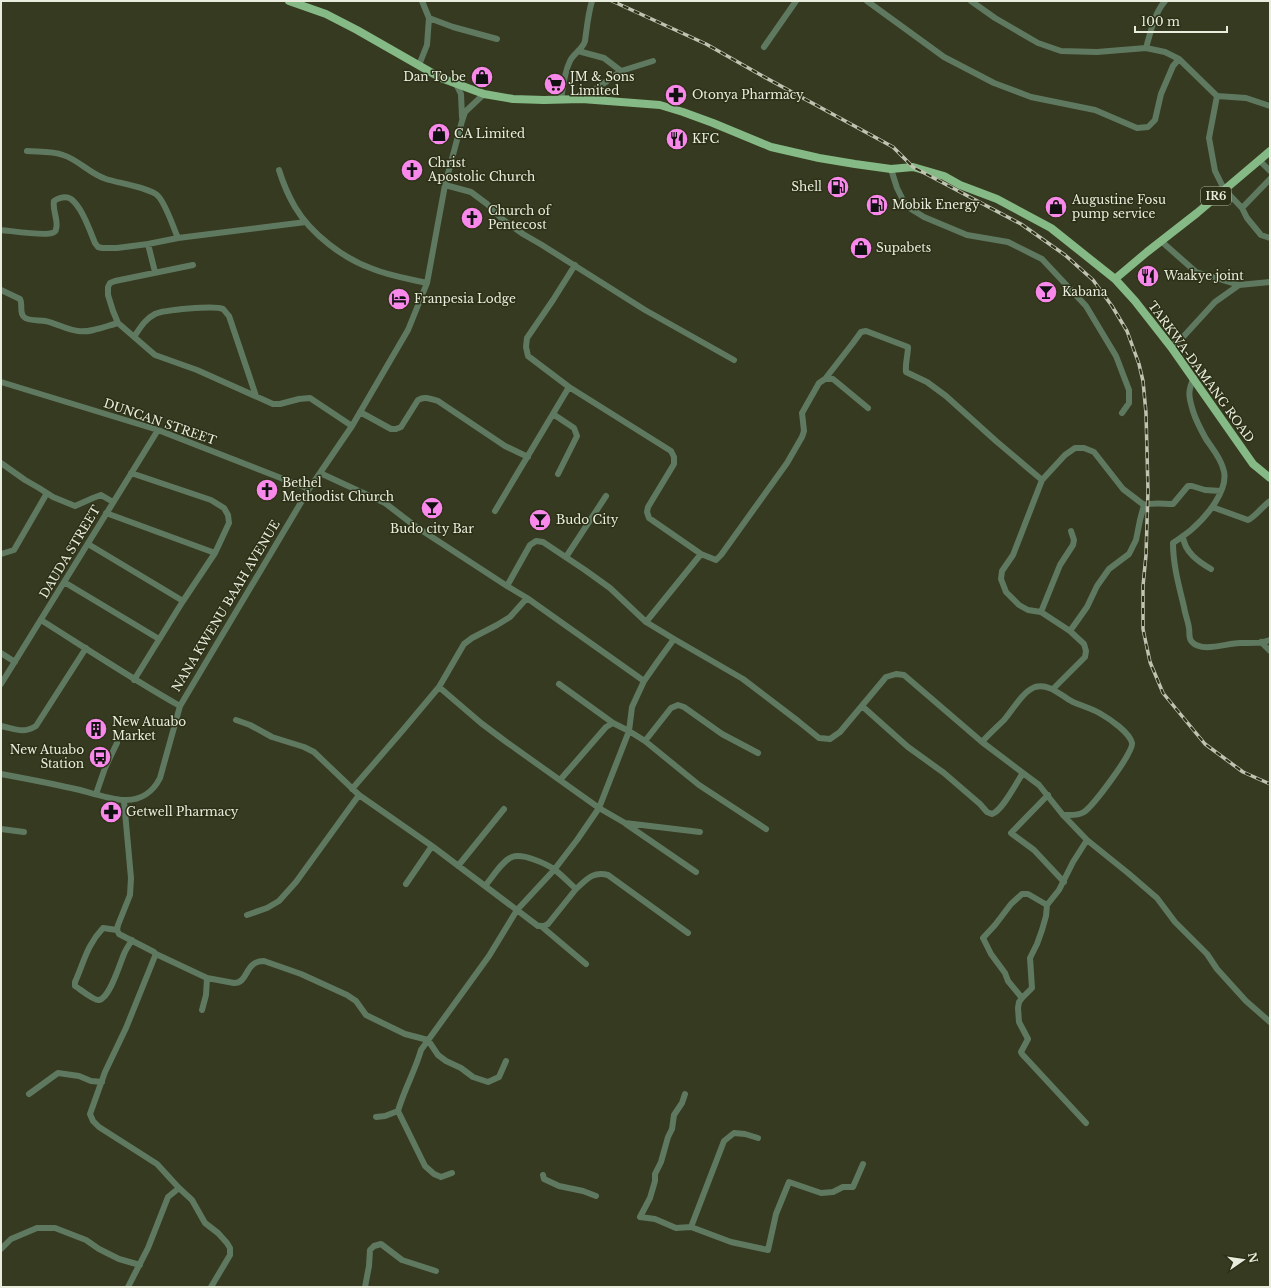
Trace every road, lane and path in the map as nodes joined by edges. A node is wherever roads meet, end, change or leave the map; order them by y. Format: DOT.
graph roads {
  1 [pos="289,1"];
  2 [pos="422,1"];
  3 [pos="592,1"];
  4 [pos="796,1"];
  5 [pos="867,1"];
  6 [pos="971,1"];
  7 [pos="1165,1"];
  8 [pos="429,18"];
  9 [pos="497,39"];
  10 [pos="764,47"];
  11 [pos="1146,48"];
  12 [pos="578,51"];
  13 [pos="1179,59"];
  14 [pos="653,61"];
  15 [pos="419,65"];
  16 [pos="620,71"];
  17 [pos="456,84"];
  18 [pos="484,94"];
  19 [pos="1217,96"];
  20 [pos="582,99"];
  21 [pos="561,100"];
  22 [pos="1270,106"];
  23 [pos="462,121"];
  24 [pos="27,151"];
  25 [pos="1270,151"];
  26 [pos="1259,160"];
  27 [pos="891,169"];
  28 [pos="279,170"];
  29 [pos="1270,171"];
  30 [pos="1270,179"];
  31 [pos="445,185"];
  32 [pos="1224,189"];
  33 [pos="1242,208"];
  34 [pos="306,222"];
  35 [pos="1,230"];
  36 [pos="178,238"];
  37 [pos="1270,238"];
  38 [pos="1161,241"];
  39 [pos="148,244"];
  40 [pos="193,265"];
  41 [pos="574,265"];
  42 [pos="155,272"];
  43 [pos="1115,279"];
  44 [pos="1270,282"];
  45 [pos="427,283"];
  46 [pos="1239,286"];
  47 [pos="1,290"];
  48 [pos="118,323"];
  49 [pos="134,337"];
  50 [pos="1171,347"];
  51 [pos="734,360"];
  52 [pos="825,378"];
  53 [pos="1194,378"];
  54 [pos="1,382"];
  55 [pos="570,386"];
  56 [pos="256,396"];
  57 [pos="868,408"];
  58 [pos="360,412"];
  59 [pos="1122,413"];
  60 [pos="553,414"];
  61 [pos="352,426"];
  62 [pos="158,430"];
  63 [pos="528,456"];
  64 [pos="1,463"];
  65 [pos="131,473"];
  66 [pos="320,473"];
  67 [pos="558,474"];
  68 [pos="1270,478"];
  69 [pos="1042,480"];
  70 [pos="309,489"];
  71 [pos="1221,491"];
  72 [pos="48,493"];
  73 [pos="606,496"];
  74 [pos="1270,501"];
  75 [pos="113,502"];
  76 [pos="1144,505"];
  77 [pos="1212,507"];
  78 [pos="495,511"];
  79 [pos="106,513"];
  80 [pos="1071,531"];
  81 [pos="1183,536"];
  82 [pos="88,544"];
  83 [pos="216,553"];
  84 [pos="1,554"];
  85 [pos="701,554"];
  86 [pos="566,557"];
  87 [pos="1212,569"];
  88 [pos="64,582"];
  89 [pos="507,586"];
  90 [pos="527,598"];
  91 [pos="183,601"];
  92 [pos="1041,612"];
  93 [pos="41,620"];
  94 [pos="646,622"];
  95 [pos="1070,631"];
  96 [pos="159,638"];
  97 [pos="674,639"];
  98 [pos="1270,640"];
  99 [pos="1260,642"];
  100 [pos="86,648"];
  101 [pos="1270,651"];
  102 [pos="1,653"];
  103 [pos="15,662"];
  104 [pos="134,680"];
  105 [pos="644,681"];
  106 [pos="1,684"];
  107 [pos="559,684"];
  108 [pos="439,687"];
  109 [pos="1053,689"];
  110 [pos="180,706"];
  111 [pos="862,706"];
  112 [pos="236,720"];
  113 [pos="613,723"];
  114 [pos="1,726"];
  115 [pos="629,731"];
  116 [pos="645,742"];
  117 [pos="982,742"];
  118 [pos="117,743"];
  119 [pos="758,753"];
  120 [pos="1023,773"];
  121 [pos="1,774"];
  122 [pos="560,780"];
  123 [pos="352,789"];
  124 [pos="96,794"];
  125 [pos="359,795"];
  126 [pos="1048,795"];
  127 [pos="124,801"];
  128 [pos="599,808"];
  129 [pos="504,809"];
  130 [pos="1063,815"];
  131 [pos="625,823"];
  132 [pos="1,829"];
  133 [pos="766,829"];
  134 [pos="24,832"];
  135 [pos="700,832"];
  136 [pos="1087,840"];
  137 [pos="432,846"];
  138 [pos="458,866"];
  139 [pos="554,870"];
  140 [pos="696,872"];
  141 [pos="1064,882"];
  142 [pos="406,884"];
  143 [pos="485,886"];
  144 [pos="576,889"];
  145 [pos="1047,905"];
  146 [pos="517,910"];
  147 [pos="247,915"];
  148 [pos="541,926"];
  149 [pos="117,930"];
  150 [pos="688,933"];
  151 [pos="132,940"];
  152 [pos="156,954"];
  153 [pos="586,964"];
  154 [pos="207,978"];
  155 [pos="1022,998"];
  156 [pos="202,1010"];
  157 [pos="1270,1022"];
  158 [pos="428,1040"];
  159 [pos="506,1061"];
  160 [pos="102,1082"];
  161 [pos="29,1094"];
  162 [pos="685,1094"];
  163 [pos="398,1111"];
  164 [pos="376,1117"];
  165 [pos="1086,1123"];
  166 [pos="758,1138"];
  167 [pos="863,1164"];
  168 [pos="452,1173"];
  169 [pos="543,1175"];
  170 [pos="179,1188"];
  171 [pos="596,1196"];
  172 [pos="691,1227"];
  173 [pos="1,1249"];
  174 [pos="140,1265"];
  175 [pos="436,1271"];
  176 [pos="128,1287"];
  177 [pos="211,1287"];
  178 [pos="365,1287"];
  1 -- 15 [label="main road, TARKWA-DAMANG ROAD"];
  2 -- 8 [label="street"];
  3 -- 12 [label="street"];
  4 -- 10 [label="street"];
  5 -- 13 [label="street"];
  6 -- 11 [label="street"];
  7 -- 11 [label="street"];
  8 -- 9 [label="street"];
  8 -- 15 [label="street"];
  11 -- 13 [label="street"];
  12 -- 16 [label="street"];
  12 -- 21 [label="street"];
  13 -- 19 [label="street"];
  14 -- 16 [label="street"];
  15 -- 17 [label="main road, TARKWA-DAMANG ROAD"];
  16 -- 20 [label="street"];
  17 -- 18 [label="main road, TARKWA-DAMANG ROAD"];
  17 -- 23 [label="street, NANA KWENU BAAH AVENUE"];
  18 -- 21 [label="main road, TARKWA-DAMANG ROAD"];
  18 -- 23 [label="street, NANA KWENU BAAH AVENUE"];
  19 -- 22 [label="street"];
  19 -- 32 [label="street"];
  20 -- 21 [label="main road, TARKWA-DAMANG ROAD"];
  20 -- 27 [label="main road, TARKWA-DAMANG ROAD"];
  23 -- 31 [label="street, NANA KWENU BAAH AVENUE"];
  24 -- 36 [label="street"];
  25 -- 26 [label="main road, IR6"];
  26 -- 29 [label="street"];
  26 -- 32 [label="main road, IR6"];
  27 -- 43 [label="main road, TARKWA-DAMANG ROAD"];
  27 -- 59 [label="street"];
  28 -- 34 [label="street"];
  30 -- 33 [label="street"];
  31 -- 41 [label="street"];
  31 -- 45 [label="street, NANA KWENU BAAH AVENUE"];
  32 -- 33 [label="street"];
  32 -- 38 [label="main road, IR6"];
  33 -- 37 [label="street"];
  34 -- 36 [label="street"];
  34 -- 45 [label="street"];
  35 -- 39 [label="street"];
  36 -- 39 [label="street"];
  38 -- 43 [label="main road, IR6"];
  38 -- 46 [label="street"];
  39 -- 42 [label="street"];
  40 -- 42 [label="street"];
  41 -- 51 [label="street"];
  41 -- 55 [label="street"];
  42 -- 48 [label="street"];
  43 -- 50 [label="main road, TARKWA-DAMANG ROAD"];
  44 -- 46 [label="street"];
  45 -- 58 [label="street, NANA KWENU BAAH AVENUE"];
  46 -- 50 [label="street"];
  47 -- 48 [label="street"];
  48 -- 49 [label="street"];
  49 -- 56 [label="street"];
  49 -- 56 [label="street"];
  50 -- 53 [label="main road, TARKWA-DAMANG ROAD"];
  52 -- 57 [label="street"];
  52 -- 69 [label="street"];
  52 -- 85 [label="street"];
  53 -- 68 [label="main road, TARKWA-DAMANG ROAD"];
  53 -- 71 [label="street"];
  54 -- 62 [label="street, DUNCAN STREET"];
  55 -- 60 [label="street"];
  55 -- 85 [label="street"];
  56 -- 61 [label="street"];
  58 -- 61 [label="street, NANA KWENU BAAH AVENUE"];
  58 -- 63 [label="street"];
  60 -- 63 [label="street"];
  60 -- 67 [label="street"];
  61 -- 66 [label="street, NANA KWENU BAAH AVENUE"];
  62 -- 65 [label="street, DAUDA STREET"];
  62 -- 70 [label="street, DUNCAN STREET"];
  63 -- 78 [label="street"];
  64 -- 72 [label="street"];
  65 -- 75 [label="street, DAUDA STREET"];
  65 -- 83 [label="street"];
  66 -- 70 [label="street, NANA KWENU BAAH AVENUE"];
  66 -- 89 [label="street"];
  69 -- 76 [label="street"];
  69 -- 92 [label="street"];
  70 -- 110 [label="street, NANA KWENU BAAH AVENUE"];
  71 -- 76 [label="street"];
  71 -- 77 [label="street"];
  72 -- 75 [label="street"];
  72 -- 84 [label="street"];
  73 -- 86 [label="street"];
  74 -- 77 [label="street"];
  75 -- 79 [label="street, DAUDA STREET"];
  76 -- 95 [label="street"];
  77 -- 81 [label="street"];
  79 -- 82 [label="street, DAUDA STREET"];
  79 -- 83 [label="street"];
  80 -- 92 [label="street"];
  81 -- 87 [label="street"];
  81 -- 99 [label="street"];
  82 -- 88 [label="street, DAUDA STREET"];
  82 -- 91 [label="street"];
  83 -- 91 [label="street"];
  85 -- 94 [label="street"];
  86 -- 89 [label="street"];
  86 -- 94 [label="street"];
  88 -- 93 [label="street, DAUDA STREET"];
  88 -- 96 [label="street"];
  89 -- 90 [label="street"];
  90 -- 105 [label="street"];
  90 -- 108 [label="street"];
  91 -- 96 [label="street"];
  92 -- 95 [label="street"];
  93 -- 100 [label="street"];
  93 -- 103 [label="street, DAUDA STREET"];
  94 -- 97 [label="street"];
  95 -- 109 [label="street"];
  96 -- 104 [label="street"];
  97 -- 105 [label="street"];
  97 -- 111 [label="street"];
  98 -- 99 [label="street"];
  99 -- 101 [label="street"];
  100 -- 104 [label="street"];
  100 -- 114 [label="street"];
  102 -- 103 [label="street"];
  103 -- 106 [label="street, DAUDA STREET"];
  104 -- 110 [label="street"];
  105 -- 115 [label="street"];
  107 -- 113 [label="street"];
  108 -- 122 [label="street"];
  108 -- 123 [label="street"];
  109 -- 117 [label="street"];
  109 -- 130 [label="street"];
  110 -- 127 [label="street, NANA KWENU BAAH AVENUE"];
  111 -- 117 [label="street"];
  111 -- 120 [label="street"];
  112 -- 123 [label="street"];
  113 -- 115 [label="street"];
  113 -- 122 [label="street"];
  115 -- 116 [label="street"];
  115 -- 128 [label="street"];
  116 -- 119 [label="street"];
  116 -- 133 [label="street"];
  117 -- 120 [label="street"];
  118 -- 124 [label="street"];
  120 -- 126 [label="street"];
  121 -- 124 [label="street, NANA KWENU BAAH AVENUE"];
  122 -- 128 [label="street"];
  123 -- 125 [label="street"];
  124 -- 127 [label="street, NANA KWENU BAAH AVENUE"];
  125 -- 137 [label="street"];
  125 -- 147 [label="street"];
  126 -- 130 [label="street"];
  126 -- 141 [label="street"];
  127 -- 149 [label="street"];
  128 -- 131 [label="street"];
  128 -- 139 [label="street"];
  129 -- 138 [label="street"];
  130 -- 136 [label="street"];
  131 -- 135 [label="street"];
  131 -- 140 [label="street"];
  132 -- 134 [label="street"];
  136 -- 141 [label="street"];
  136 -- 157 [label="street"];
  137 -- 138 [label="street"];
  137 -- 142 [label="street"];
  138 -- 143 [label="street"];
  139 -- 143 [label="street"];
  139 -- 144 [label="street"];
  139 -- 146 [label="street"];
  141 -- 145 [label="street"];
  143 -- 146 [label="street"];
  144 -- 148 [label="street"];
  144 -- 150 [label="street"];
  145 -- 155 [label="street"];
  145 -- 155 [label="street"];
  146 -- 148 [label="street"];
  146 -- 158 [label="street"];
  148 -- 153 [label="street"];
  149 -- 151 [label="street"];
  149 -- 151 [label="street"];
  151 -- 152 [label="street"];
  152 -- 154 [label="street"];
  152 -- 160 [label="street"];
  154 -- 156 [label="street"];
  154 -- 158 [label="street"];
  155 -- 165 [label="street"];
  158 -- 159 [label="street"];
  158 -- 163 [label="street"];
  160 -- 161 [label="street"];
  160 -- 170 [label="street"];
  162 -- 172 [label="street"];
  163 -- 164 [label="street"];
  163 -- 168 [label="street"];
  166 -- 172 [label="street"];
  167 -- 172 [label="street"];
  169 -- 171 [label="street"];
  170 -- 174 [label="street"];
  170 -- 177 [label="street"];
  173 -- 174 [label="street"];
  174 -- 176 [label="street"];
  175 -- 178 [label="street"];
}
